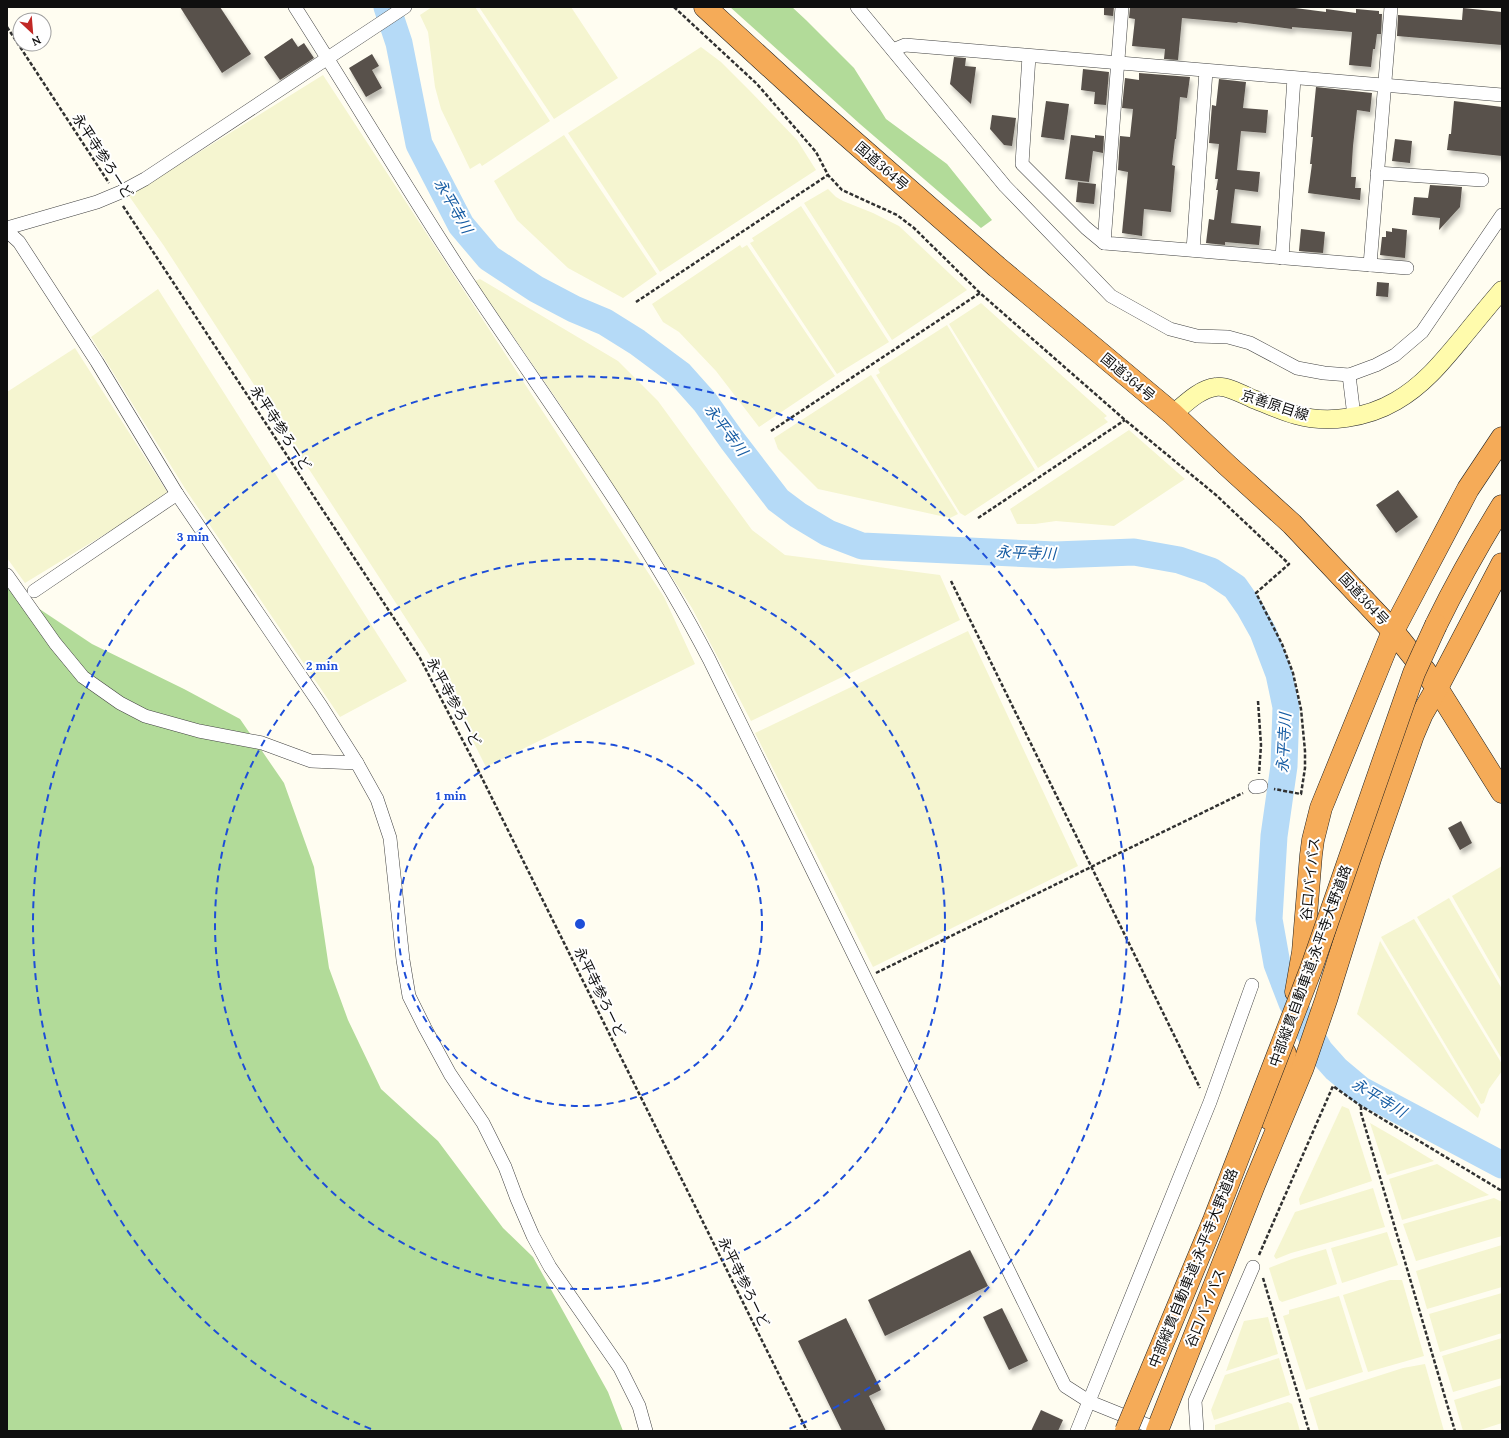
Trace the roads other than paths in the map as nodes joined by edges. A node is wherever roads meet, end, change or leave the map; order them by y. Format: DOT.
graph roads {
  1 [pos="295,7"];
  2 [pos="404,7"];
  3 [pos="705,7"];
  4 [pos="857,7"];
  5 [pos="1122,7"];
  6 [pos="1391,7"];
  7 [pos="893,50"];
  8 [pos="1029,56"];
  9 [pos="328,58"];
  10 [pos="1117,64"];
  11 [pos="1206,71"];
  12 [pos="1294,78"];
  13 [pos="1384,85"];
  14 [pos="1502,95"];
  15 [pos="1377,172"];
  16 [pos="1482,180"];
  17 [pos="1502,215"];
  18 [pos="7,230"];
  19 [pos="1104,243"];
  20 [pos="1193,250"];
  21 [pos="1282,258"];
  22 [pos="1370,265"];
  23 [pos="1407,268"];
  24 [pos="1502,290"];
  25 [pos="1349,375"];
  26 [pos="1173,414"];
  27 [pos="1354,416"];
  28 [pos="1502,438"];
  29 [pos="177,494"];
  30 [pos="1502,506"];
  31 [pos="1502,564"];
  32 [pos="7,575"];
  33 [pos="34,591"];
  34 [pos="1393,631"];
  35 [pos="1437,688"];
  36 [pos="357,763"];
  37 [pos="1502,792"];
  38 [pos="1252,985"];
  39 [pos="1254,1185"];
  40 [pos="1253,1267"];
  41 [pos="1090,1402"];
  42 [pos="1159,1430"];
  43 [pos="646,1431"];
  44 [pos="1077,1431"];
  45 [pos="1126,1431"];
  46 [pos="1197,1431"];
  1 -- 9 [label="street"];
  2 -- 9 [label="street"];
  3 -- 26 [label="highway, 国道364号"];
  4 -- 7 [label="street"];
  5 -- 10 [label="street"];
  6 -- 13 [label="street"];
  7 -- 8 [label="street"];
  7 -- 25 [label="street"];
  8 -- 10 [label="street"];
  8 -- 19 [label="street"];
  9 -- 18 [label="street"];
  9 -- 41 [label="street"];
  10 -- 11 [label="street"];
  10 -- 19 [label="street"];
  11 -- 12 [label="street"];
  11 -- 20 [label="street"];
  12 -- 13 [label="street"];
  12 -- 21 [label="street"];
  13 -- 14 [label="street"];
  13 -- 15 [label="street"];
  15 -- 16 [label="street"];
  15 -- 22 [label="street"];
  17 -- 25 [label="street"];
  18 -- 29 [label="street"];
  19 -- 20 [label="street"];
  20 -- 21 [label="street"];
  21 -- 22 [label="street"];
  22 -- 23 [label="street"];
  24 -- 27 [label="main road, 京善原目線"];
  25 -- 27 [label="street"];
  26 -- 27 [label="main road, 京善原目線"];
  26 -- 34 [label="highway, 国道364号"];
  28 -- 34 [label="highway, 谷口バイパス"];
  29 -- 33 [label="street"];
  29 -- 36 [label="street"];
  30 -- 45 [label="highway, 中部縦貫自動車道;永平寺大野道路, bridge"];
  31 -- 35 [label="highway, 谷口バイパス"];
  32 -- 36 [label="street"];
  34 -- 35 [label="highway, 国道364号"];
  34 -- 39 [label="highway, 谷口バイパス, bridge"];
  35 -- 37 [label="highway, 国道364号"];
  35 -- 39 [label="highway, 谷口バイパス"];
  36 -- 43 [label="street"];
  38 -- 41 [label="street"];
  39 -- 42 [label="highway, 谷口バイパス"];
  40 -- 46 [label="street"];
  41 -- 42 [label="street"];
  41 -- 44 [label="street"];
}
